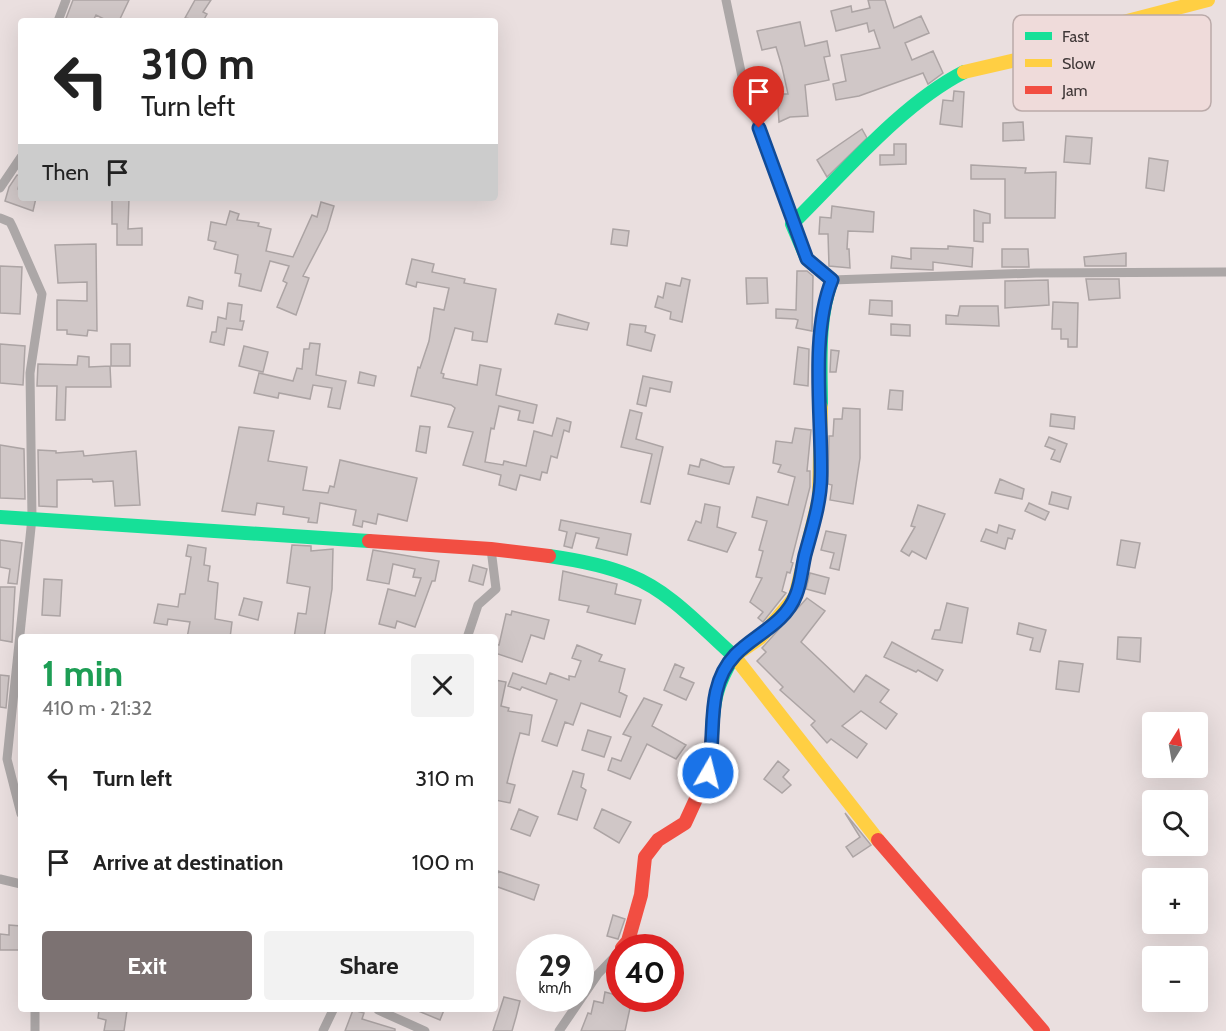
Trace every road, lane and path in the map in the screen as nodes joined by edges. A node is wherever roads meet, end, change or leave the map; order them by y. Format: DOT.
graph roads {
  1 [pos="66,0"];
  2 [pos="726,0"];
  3 [pos="1208,0"];
  4 [pos="1150,15"];
  5 [pos="59,18"];
  6 [pos="1013,61"];
  7 [pos="18,161"];
  8 [pos="0,188"];
  9 [pos="0,218"];
  10 [pos="792,224"];
  11 [pos="1226,272"];
  12 [pos="832,280"];
  13 [pos="0,517"];
  14 [pos="32,518"];
  15 [pos="491,549"];
  16 [pos="20,634"];
  17 [pos="468,634"];
  18 [pos="18,653"];
  19 [pos="734,656"];
  20 [pos="18,802"];
  21 [pos="0,879"];
  22 [pos="18,883"];
  23 [pos="630,934"];
  24 [pos="606,965"];
  25 [pos="35,1012"];
  26 [pos="332,1012"];
  27 [pos="382,1012"];
  28 [pos="35,1031"];
  29 [pos="323,1031"];
  30 [pos="424,1031"];
  31 [pos="559,1031"];
  32 [pos="1043,1031"];
  1 -- 5 [label="street"];
  2 -- 10 [label="street"];
  3 -- 4 [label="street"];
  6 -- 10 [label="street"];
  7 -- 8 [label="street"];
  9 -- 14 [label="street"];
  10 -- 12 [label="street"];
  11 -- 12 [label="street"];
  12 -- 19 [label="street"];
  13 -- 14 [label="street"];
  14 -- 15 [label="street"];
  14 -- 16 [label="street"];
  15 -- 17 [label="street"];
  15 -- 19 [label="street"];
  18 -- 20 [label="street"];
  19 -- 23 [label="street"];
  19 -- 32 [label="street"];
  21 -- 22 [label="street"];
  24 -- 31 [label="street"];
  25 -- 28 [label="street"];
  26 -- 29 [label="street"];
  27 -- 30 [label="street"];
}
